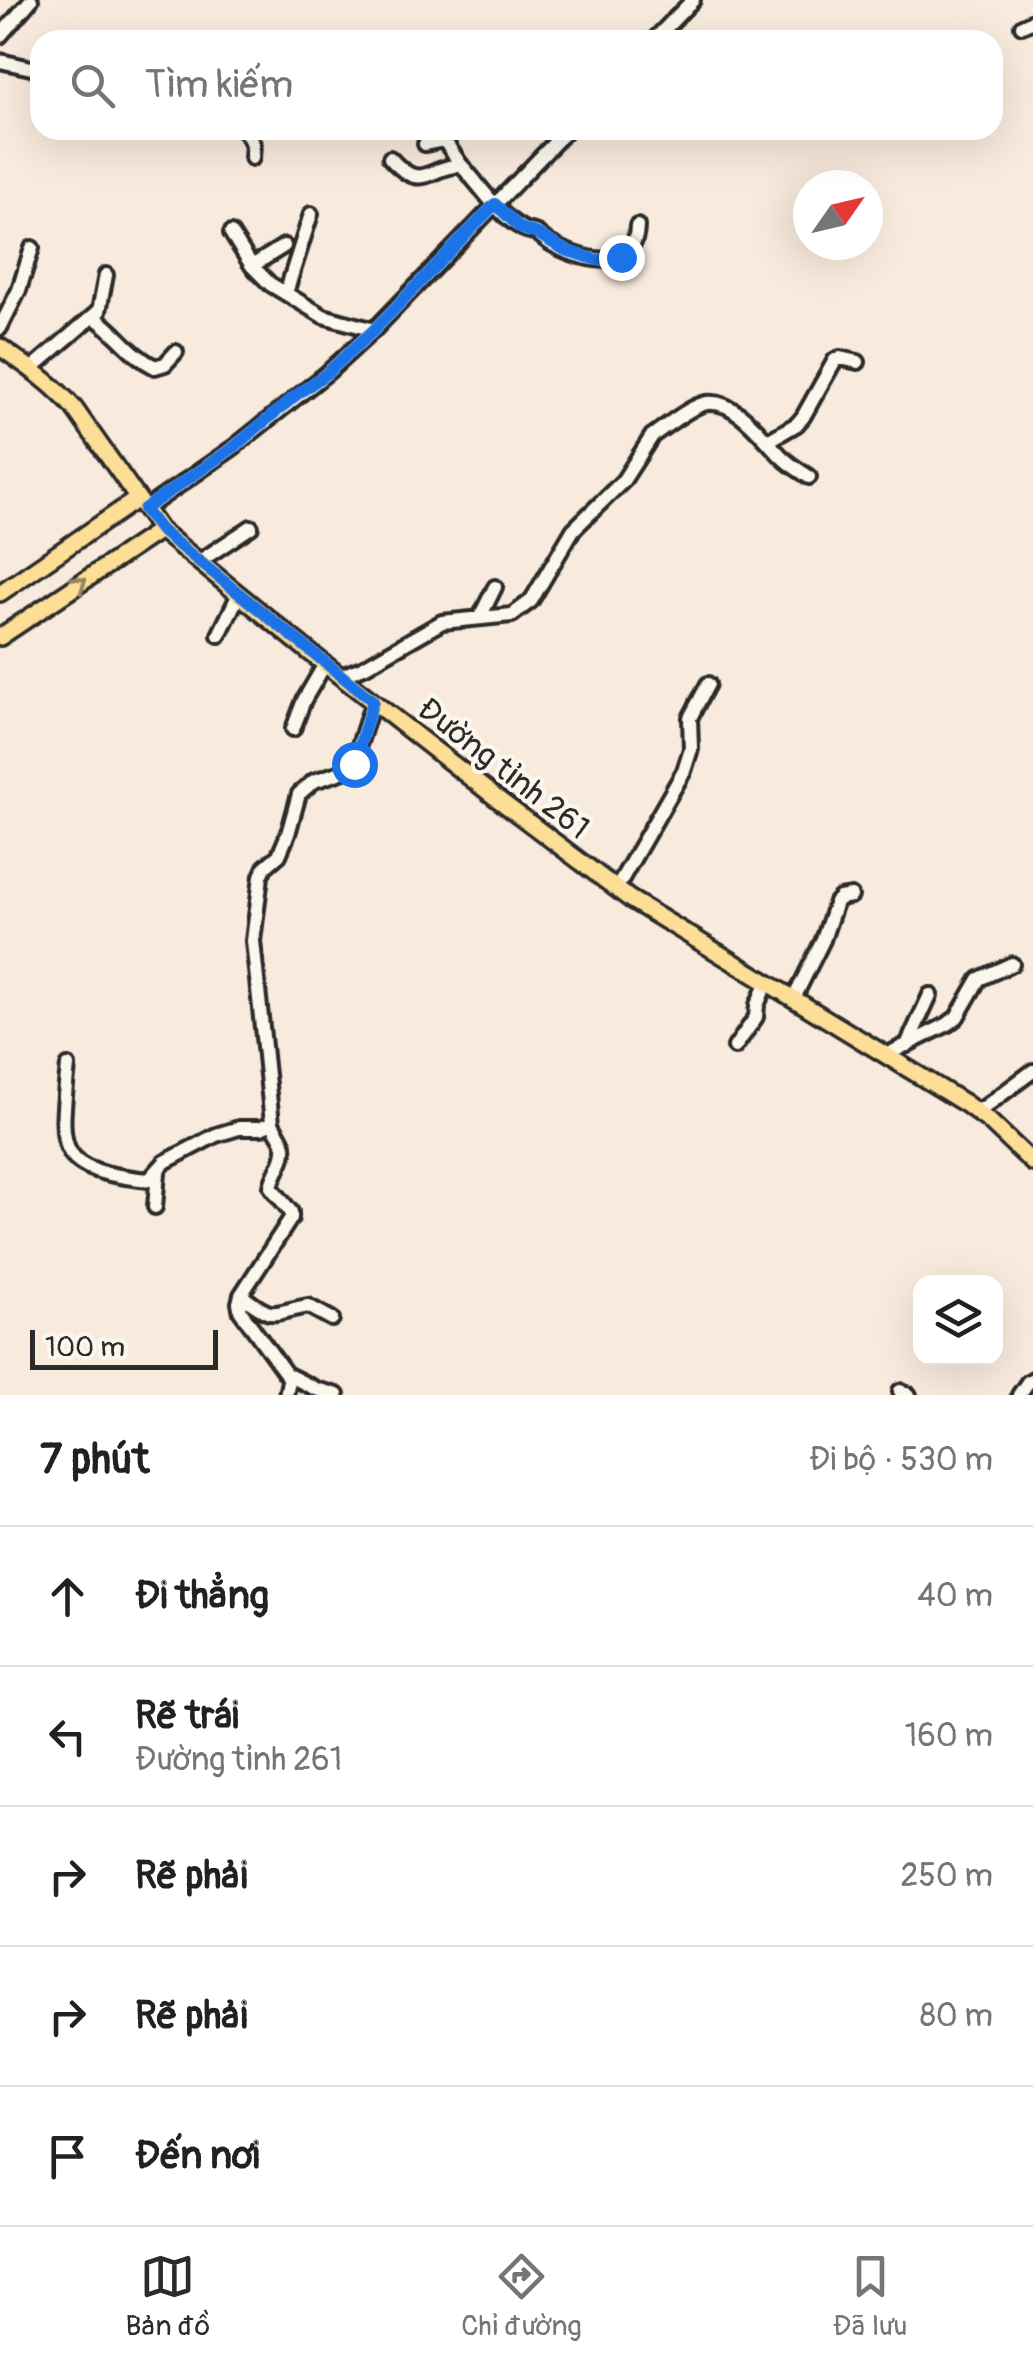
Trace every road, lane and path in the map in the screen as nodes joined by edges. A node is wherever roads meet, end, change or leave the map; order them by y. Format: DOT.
graph roads {
  1 [pos="31,0"];
  2 [pos="693,0"];
  3 [pos="664,30"];
  4 [pos="0,36"];
  5 [pos="0,60"];
  6 [pos="30,68"];
  7 [pos="250,140"];
  8 [pos="557,140"];
  9 [pos="425,144"];
  10 [pos="252,158"];
  11 [pos="390,158"];
  12 [pos="461,165"];
  13 [pos="495,204"];
  14 [pos="311,214"];
  15 [pos="637,226"];
  16 [pos="231,233"];
  17 [pos="284,246"];
  18 [pos="32,248"];
  19 [pos="252,266"];
  20 [pos="106,276"];
  21 [pos="286,293"];
  22 [pos="94,317"];
  23 [pos="0,328"];
  24 [pos="374,330"];
  25 [pos="0,347"];
  26 [pos="176,352"];
  27 [pos="858,362"];
  28 [pos="31,368"];
  29 [pos="768,441"];
  30 [pos="810,478"];
  31 [pos="141,504"];
  32 [pos="251,527"];
  33 [pos="160,530"];
  34 [pos="200,561"];
  35 [pos="495,587"];
  36 [pos="0,593"];
  37 [pos="239,594"];
  38 [pos="480,617"];
  39 [pos="219,635"];
  40 [pos="0,637"];
  41 [pos="325,664"];
  42 [pos="341,676"];
  43 [pos="708,684"];
  44 [pos="373,701"];
  45 [pos="293,728"];
  46 [pos="616,889"];
  47 [pos="851,896"];
  48 [pos="1012,964"];
  49 [pos="766,982"];
  50 [pos="930,996"];
  51 [pos="794,998"];
  52 [pos="907,1044"];
  53 [pos="735,1047"];
  54 [pos="886,1054"];
  55 [pos="68,1066"];
  56 [pos="1033,1071"];
  57 [pos="978,1112"];
  58 [pos="272,1122"];
  59 [pos="1033,1164"];
  60 [pos="158,1172"];
  61 [pos="154,1207"];
  62 [pos="241,1295"];
  63 [pos="332,1319"];
  64 [pos="290,1376"];
  65 [pos="1033,1379"];
  66 [pos="286,1395"];
  67 [pos="336,1395"];
  68 [pos="1019,1395"];
  1 -- 4 [label="street"];
  2 -- 3 [label="street"];
  5 -- 6 [label="street"];
  7 -- 10 [label="street"];
  8 -- 13 [label="street"];
  9 -- 12 [label="street"];
  11 -- 12 [label="street"];
  12 -- 13 [label="street"];
  13 -- 15 [label="street"];
  13 -- 24 [label="street"];
  14 -- 21 [label="street"];
  16 -- 19 [label="street"];
  17 -- 19 [label="street"];
  18 -- 23 [label="street"];
  19 -- 21 [label="street"];
  20 -- 22 [label="street"];
  21 -- 24 [label="street"];
  22 -- 26 [label="street"];
  22 -- 28 [label="street"];
  24 -- 31 [label="street"];
  25 -- 28 [label="main road, Đường tỉnh 261"];
  27 -- 29 [label="street"];
  28 -- 31 [label="main road, Đường tỉnh 261"];
  29 -- 30 [label="street"];
  29 -- 38 [label="street"];
  31 -- 33 [label="main road, Đường tỉnh 261"];
  31 -- 36 [label="main road"];
  32 -- 34 [label="street"];
  33 -- 34 [label="main road, Đường tỉnh 261"];
  40 -- 33 [label="main road, one-way"];
  34 -- 37 [label="main road, Đường tỉnh 261"];
  35 -- 38 [label="street"];
  37 -- 39 [label="street"];
  37 -- 41 [label="main road, Đường tỉnh 261"];
  38 -- 42 [label="street"];
  41 -- 42 [label="main road, Đường tỉnh 261"];
  41 -- 45 [label="street"];
  42 -- 44 [label="main road, Đường tỉnh 261"];
  43 -- 46 [label="street"];
  44 -- 46 [label="main road, Đường tỉnh 261"];
  44 -- 58 [label="street"];
  46 -- 49 [label="main road, Đường tỉnh 261"];
  47 -- 51 [label="street"];
  48 -- 52 [label="street"];
  49 -- 51 [label="main road, Đường tỉnh 261"];
  49 -- 53 [label="street"];
  50 -- 52 [label="street"];
  51 -- 54 [label="main road, Đường tỉnh 261"];
  52 -- 54 [label="street"];
  54 -- 57 [label="main road, Đường tỉnh 261"];
  55 -- 60 [label="street"];
  56 -- 57 [label="street"];
  57 -- 59 [label="main road, Đường tỉnh 261"];
  58 -- 60 [label="street"];
  58 -- 62 [label="street"];
  60 -- 61 [label="street"];
  62 -- 63 [label="street"];
  62 -- 64 [label="street"];
  64 -- 66 [label="street"];
  64 -- 67 [label="street"];
  65 -- 68 [label="street"];
}
